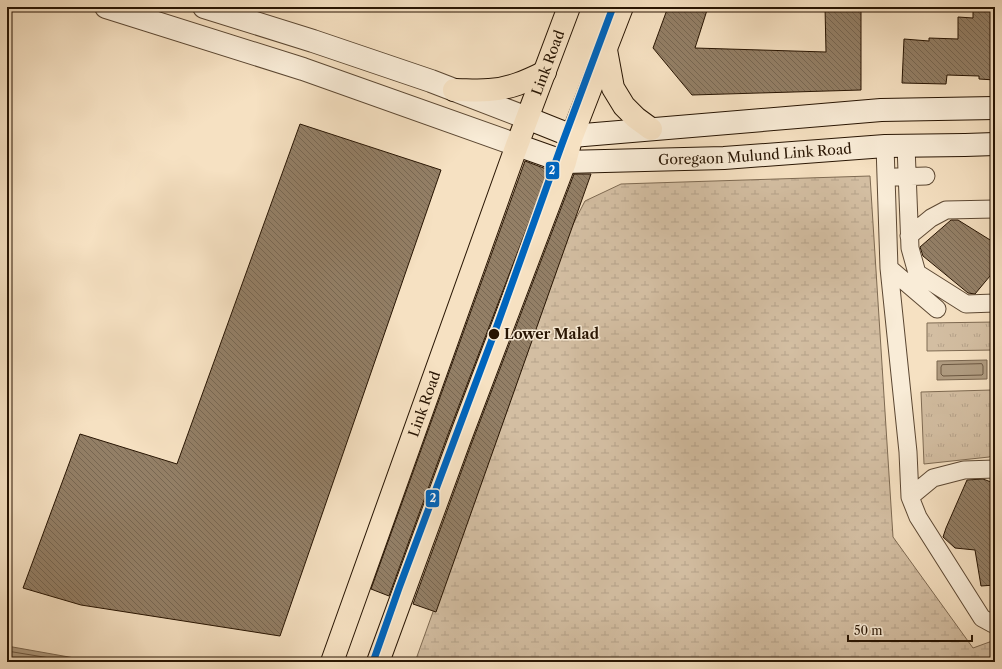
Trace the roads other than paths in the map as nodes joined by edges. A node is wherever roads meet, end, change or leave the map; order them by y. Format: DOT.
graph roads {
  1 [pos="106,7"];
  2 [pos="204,7"];
  3 [pos="569,7"];
  4 [pos="622,7"];
  5 [pos="606,50"];
  6 [pos="545,72"];
  7 [pos="454,90"];
  8 [pos="995,108"];
  9 [pos="527,118"];
  10 [pos="444,119"];
  11 [pos="651,129"];
  12 [pos="572,136"];
  13 [pos="995,144"];
  14 [pos="517,145"];
  15 [pos="896,146"];
  16 [pos="565,162"];
  17 [pos="926,176"];
  18 [pos="897,177"];
  19 [pos="995,209"];
  20 [pos="906,231"];
  21 [pos="889,268"];
  22 [pos="995,303"];
  23 [pos="937,309"];
  24 [pos="995,469"];
  25 [pos="910,497"];
  26 [pos="995,624"];
  27 [pos="332,662"];
  28 [pos="378,662"];
  1 -- 10 [label="main road, Goregaon Mulund Link Road"];
  2 -- 7 [label="main road"];
  3 -- 6 [label="main road, Link Road"];
  4 -- 5 [label="main road"];
  5 -- 11 [label="main road"];
  5 -- 12 [label="main road"];
  6 -- 7 [label="main road"];
  6 -- 9 [label="main road, Link Road"];
  7 -- 9 [label="main road"];
  7 -- 10 [label="main road"];
  8 -- 11 [label="main road"];
  9 -- 12 [label="main road"];
  9 -- 14 [label="main road, Link Road"];
  10 -- 14 [label="main road, Goregaon Mulund Link Road"];
  11 -- 12 [label="main road"];
  12 -- 16 [label="main road"];
  13 -- 15 [label="main road, Goregaon Mulund Link Road"];
  14 -- 16 [label="main road, Goregaon Mulund Link Road"];
  14 -- 27 [label="main road, Link Road"];
  15 -- 16 [label="main road, Goregaon Mulund Link Road"];
  15 -- 18 [label="street"];
  16 -- 28 [label="main road"];
  17 -- 18 [label="street"];
  18 -- 20 [label="street"];
  18 -- 21 [label="street"];
  19 -- 20 [label="street"];
  20 -- 22 [label="street"];
  21 -- 23 [label="street"];
  21 -- 25 [label="street"];
  24 -- 25 [label="street"];
  25 -- 26 [label="street"];
}
